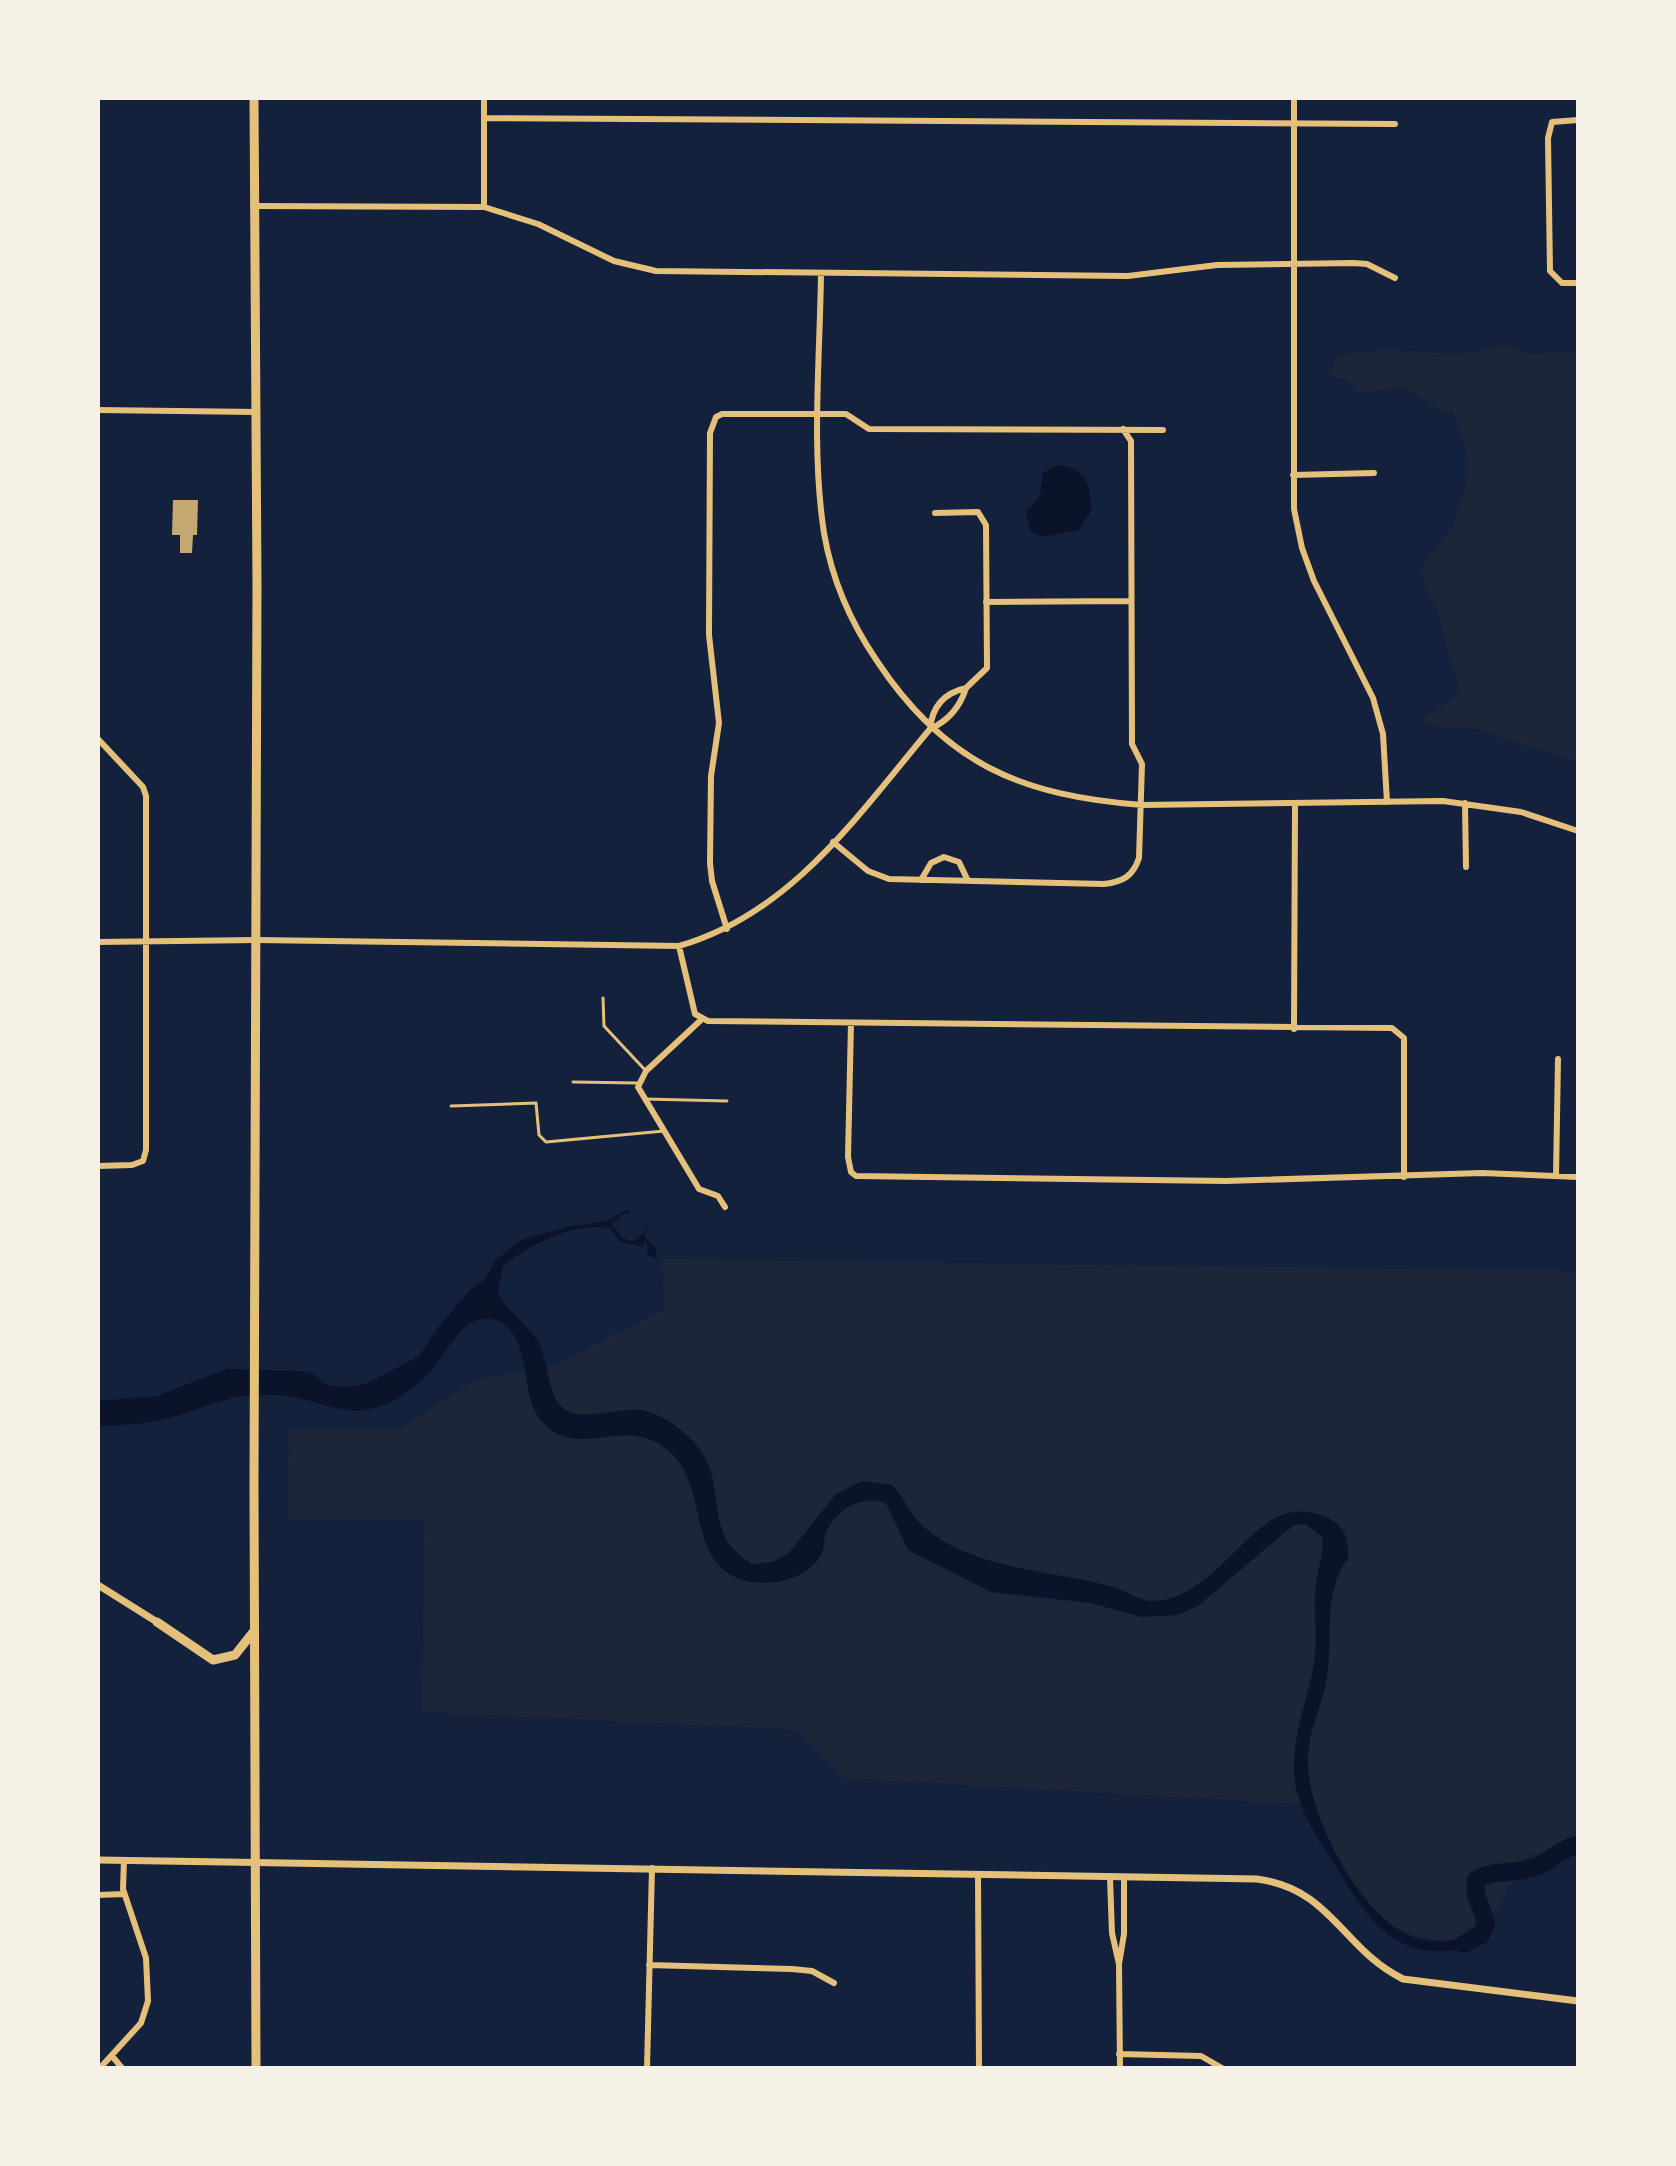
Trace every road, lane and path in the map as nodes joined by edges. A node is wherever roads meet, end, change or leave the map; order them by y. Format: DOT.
graph roads {
  1 [pos="254,98"];
  2 [pos="484,98"];
  3 [pos="1294,98"];
  4 [pos="484,118"];
  5 [pos="1578,120"];
  6 [pos="1395,124"];
  7 [pos="1294,125"];
  8 [pos="253,206"];
  9 [pos="484,207"];
  10 [pos="1295,264"];
  11 [pos="821,273"];
  12 [pos="1395,278"];
  13 [pos="1578,283"];
  14 [pos="98,410"];
  15 [pos="257,412"];
  16 [pos="820,415"];
  17 [pos="1123,429"];
  18 [pos="1163,430"];
  19 [pos="1374,473"];
  20 [pos="1293,475"];
  21 [pos="935,513"];
  22 [pos="1131,601"];
  23 [pos="986,602"];
  24 [pos="966,688"];
  25 [pos="930,729"];
  26 [pos="98,739"];
  27 [pos="1387,802"];
  28 [pos="1465,803"];
  29 [pos="1295,804"];
  30 [pos="1142,805"];
  31 [pos="1578,831"];
  32 [pos="833,842"];
  33 [pos="1466,867"];
  34 [pos="921,880"];
  35 [pos="968,881"];
  36 [pos="727,929"];
  37 [pos="256,940"];
  38 [pos="98,942"];
  39 [pos="145,942"];
  40 [pos="679,946"];
  41 [pos="603,998"];
  42 [pos="701,1020"];
  43 [pos="851,1023"];
  44 [pos="1294,1029"];
  45 [pos="1558,1059"];
  46 [pos="646,1071"];
  47 [pos="573,1082"];
  48 [pos="638,1083"];
  49 [pos="645,1099"];
  50 [pos="727,1101"];
  51 [pos="451,1106"];
  52 [pos="664,1131"];
  53 [pos="98,1166"];
  54 [pos="1556,1176"];
  55 [pos="1404,1177"];
  56 [pos="1578,1177"];
  57 [pos="725,1207"];
  58 [pos="98,1585"];
  59 [pos="157,1622"];
  60 [pos="254,1631"];
  61 [pos="98,1860"];
  62 [pos="124,1860"];
  63 [pos="256,1863"];
  64 [pos="652,1868"];
  65 [pos="978,1874"];
  66 [pos="1110,1878"];
  67 [pos="1124,1879"];
  68 [pos="124,1894"];
  69 [pos="98,1895"];
  70 [pos="1119,1964"];
  71 [pos="649,1965"];
  72 [pos="834,1983"];
  73 [pos="1578,2001"];
  74 [pos="1119,2054"];
  75 [pos="112,2056"];
  76 [pos="100,2068"];
  77 [pos="122,2068"];
  78 [pos="256,2068"];
  79 [pos="647,2068"];
  80 [pos="979,2068"];
  81 [pos="1120,2068"];
  82 [pos="1222,2068"];
  1 -- 8 [label="main road"];
  2 -- 4 [label="street"];
  3 -- 7 [label="street"];
  4 -- 7 [label="street"];
  4 -- 9 [label="street"];
  5 -- 13 [label="street"];
  6 -- 7 [label="street"];
  7 -- 10 [label="street"];
  8 -- 9 [label="street"];
  8 -- 15 [label="main road"];
  9 -- 11 [label="street"];
  10 -- 11 [label="street"];
  10 -- 12 [label="street"];
  10 -- 20 [label="street"];
  11 -- 16 [label="street"];
  14 -- 15 [label="street"];
  15 -- 37 [label="main road"];
  16 -- 17 [label="street"];
  16 -- 25 [label="street"];
  16 -- 36 [label="street"];
  17 -- 18 [label="street"];
  17 -- 22 [label="street"];
  19 -- 20 [label="street"];
  20 -- 27 [label="street"];
  21 -- 23 [label="street"];
  22 -- 23 [label="street"];
  22 -- 30 [label="street"];
  23 -- 24 [label="street"];
  24 -- 25 [label="street"];
  24 -- 25 [label="street"];
  25 -- 30 [label="street"];
  25 -- 32 [label="street"];
  26 -- 39 [label="street"];
  27 -- 28 [label="street"];
  27 -- 29 [label="street"];
  28 -- 31 [label="street"];
  28 -- 33 [label="street"];
  29 -- 30 [label="street"];
  29 -- 44 [label="street"];
  30 -- 35 [label="street"];
  32 -- 34 [label="street"];
  32 -- 36 [label="street"];
  34 -- 35 [label="street"];
  34 -- 35 [label="street"];
  36 -- 40 [label="street"];
  37 -- 39 [label="street"];
  37 -- 40 [label="street"];
  37 -- 60 [label="main road"];
  38 -- 39 [label="street"];
  39 -- 53 [label="street"];
  40 -- 42 [label="street"];
  41 -- 46 [label="lane"];
  42 -- 43 [label="street"];
  42 -- 46 [label="street"];
  43 -- 44 [label="street"];
  43 -- 55 [label="street"];
  44 -- 55 [label="street"];
  45 -- 54 [label="street"];
  46 -- 48 [label="street"];
  47 -- 48 [label="lane"];
  48 -- 49 [label="street"];
  49 -- 50 [label="lane"];
  49 -- 52 [label="street"];
  51 -- 52 [label="lane"];
  52 -- 57 [label="street"];
  54 -- 55 [label="street"];
  54 -- 56 [label="street"];
  58 -- 59 [label="street"];
  59 -- 60 [label="main road"];
  60 -- 63 [label="main road"];
  61 -- 62 [label="street"];
  62 -- 63 [label="street"];
  62 -- 68 [label="street"];
  63 -- 64 [label="street"];
  63 -- 78 [label="main road"];
  64 -- 65 [label="street"];
  64 -- 71 [label="street"];
  65 -- 66 [label="street"];
  65 -- 80 [label="street"];
  66 -- 67 [label="street"];
  66 -- 70 [label="street"];
  67 -- 70 [label="street"];
  67 -- 73 [label="street"];
  68 -- 69 [label="street"];
  68 -- 75 [label="street"];
  70 -- 74 [label="street"];
  71 -- 72 [label="street"];
  71 -- 79 [label="street"];
  74 -- 81 [label="street"];
  74 -- 82 [label="street"];
  75 -- 76 [label="street"];
  75 -- 77 [label="street"];
}
